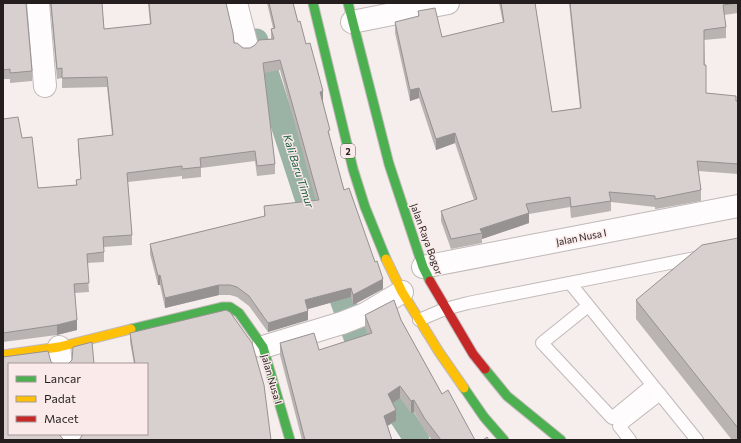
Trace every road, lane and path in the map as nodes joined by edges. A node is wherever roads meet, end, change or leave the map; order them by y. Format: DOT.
graph roads {
  1 [pos="38,3"];
  2 [pos="236,3"];
  3 [pos="313,3"];
  4 [pos="448,3"];
  5 [pos="350,12"];
  6 [pos="247,46"];
  7 [pos="44,86"];
  8 [pos="738,206"];
  9 [pos="715,254"];
  10 [pos="423,267"];
  11 [pos="570,284"];
  12 [pos="402,292"];
  13 [pos="588,306"];
  14 [pos="444,309"];
  15 [pos="419,320"];
  16 [pos="263,347"];
  17 [pos="3,355"];
  18 [pos="60,356"];
  19 [pos="656,390"];
  20 [pos="290,440"];
  21 [pos="504,440"];
  22 [pos="561,440"];
  23 [pos="630,440"];
  24 [pos="697,440"];
  1 -- 7 [label="street"];
  2 -- 6 [label="street"];
  3 -- 12 [label="main road, 2"];
  4 -- 5 [label="street"];
  5 -- 10 [label="main road, Jalan Raya Bogor"];
  8 -- 10 [label="street, Jalan Nusa I"];
  9 -- 11 [label="lane"];
  10 -- 14 [label="main road, Jalan Raya Bogor"];
  11 -- 13 [label="lane"];
  11 -- 14 [label="lane"];
  12 -- 15 [label="main road, 2"];
  12 -- 16 [label="street, Jalan Nusa I"];
  13 -- 19 [label="lane"];
  13 -- 19 [label="lane"];
  14 -- 15 [label="lane"];
  14 -- 22 [label="main road, Jalan Raya Bogor"];
  15 -- 21 [label="main road, 2"];
  16 -- 18 [label="main road"];
  16 -- 20 [label="main road, Jalan Nusa I"];
  17 -- 18 [label="main road"];
  19 -- 23 [label="lane"];
  19 -- 24 [label="lane"];
}
